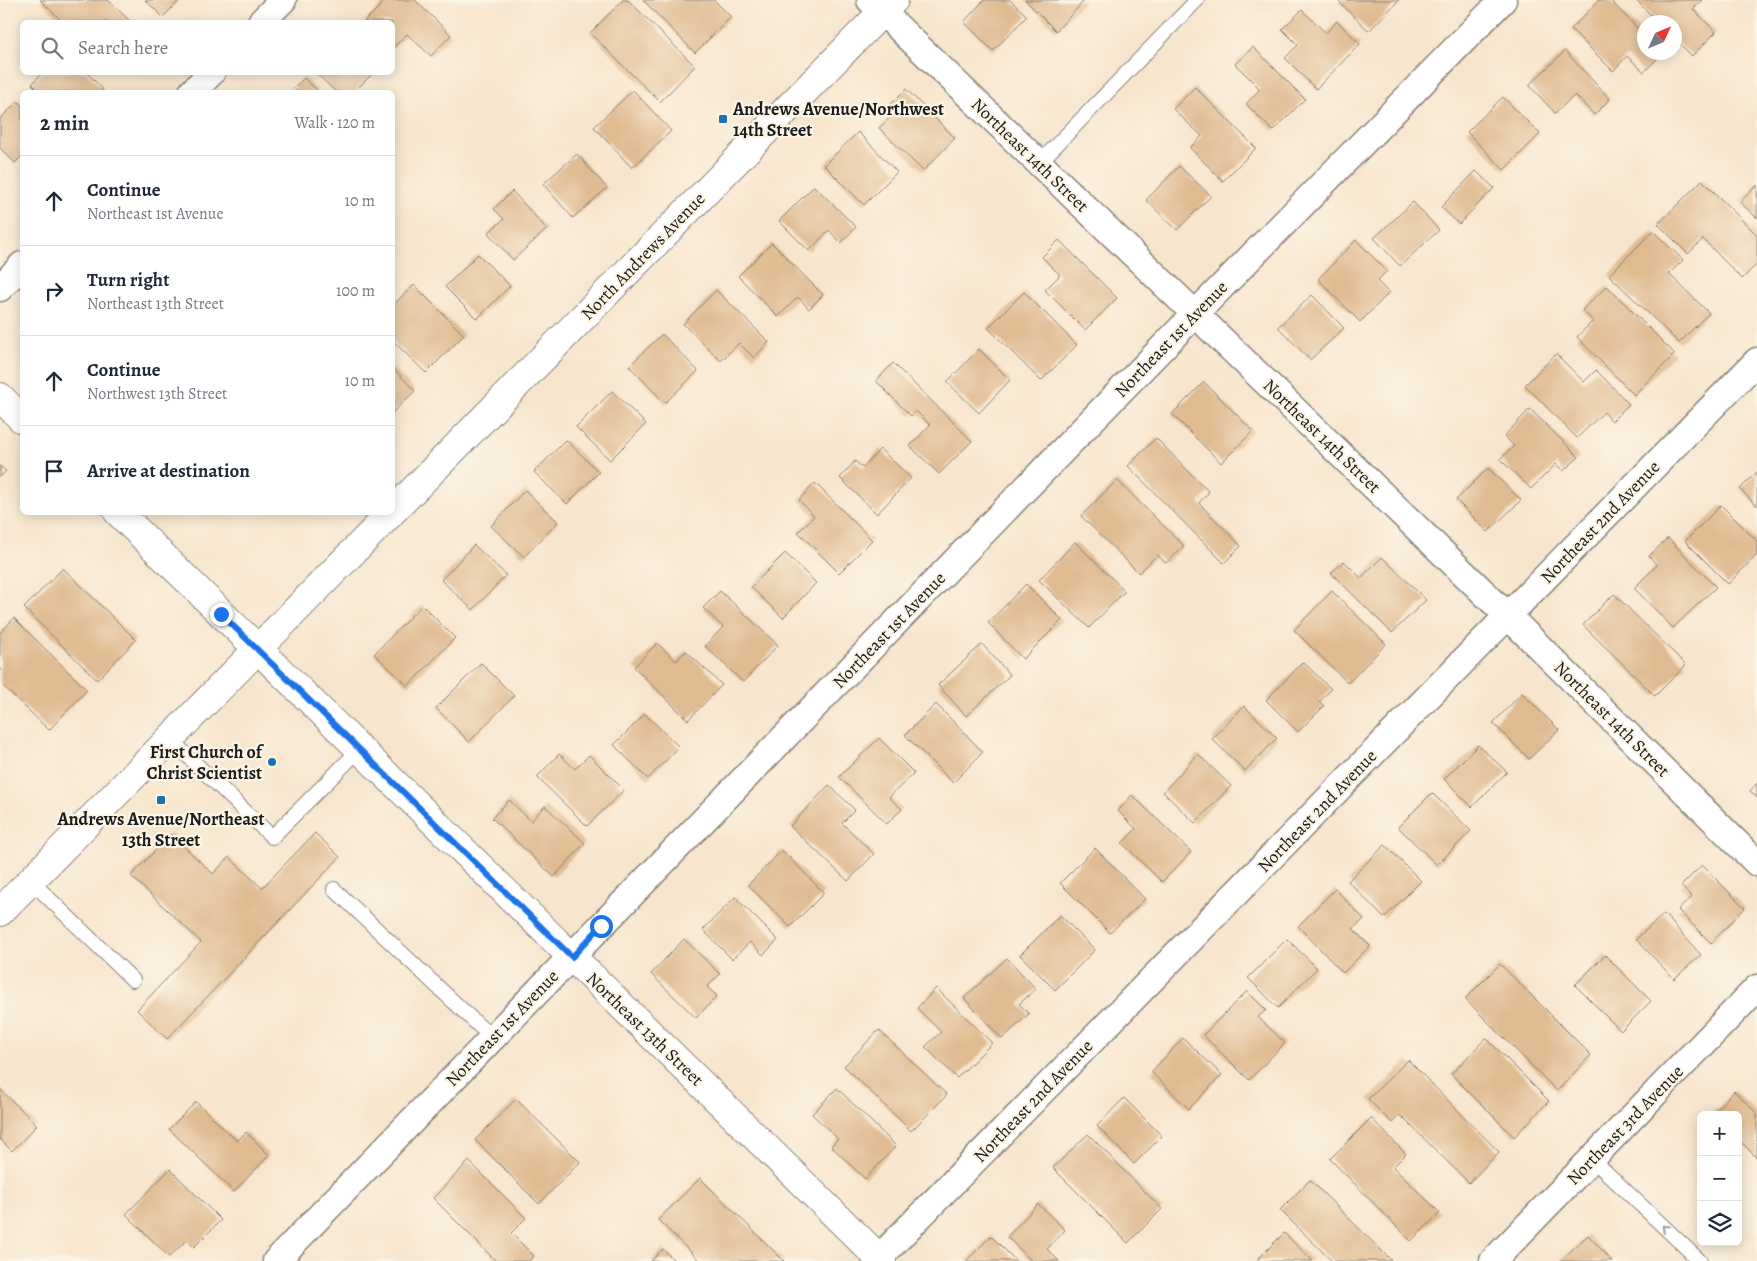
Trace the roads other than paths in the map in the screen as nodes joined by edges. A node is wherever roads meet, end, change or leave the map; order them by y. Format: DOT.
graph roads {
  1 [pos="283,0"];
  2 [pos="1197,0"];
  3 [pos="1503,0"];
  4 [pos="882,4"];
  5 [pos="262,20"];
  6 [pos="209,75"];
  7 [pos="194,90"];
  8 [pos="1039,163"];
  9 [pos="20,267"];
  10 [pos="0,288"];
  11 [pos="1195,314"];
  12 [pos="1757,361"];
  13 [pos="0,397"];
  14 [pos="20,417"];
  15 [pos="395,509"];
  16 [pos="121,515"];
  17 [pos="389,515"];
  18 [pos="1508,616"];
  19 [pos="258,649"];
  20 [pos="170,739"];
  21 [pos="360,749"];
  22 [pos="1757,863"];
  23 [pos="31,880"];
  24 [pos="334,889"];
  25 [pos="0,912"];
  26 [pos="572,957"];
  27 [pos="133,980"];
  28 [pos="1757,988"];
  29 [pos="492,1038"];
  30 [pos="1592,1159"];
  31 [pos="879,1260"];
  32 [pos="276,1261"];
  33 [pos="1492,1261"];
  34 [pos="1700,1261"];
  1 -- 5 [label="street"];
  2 -- 8 [label="lane"];
  3 -- 11 [label="street, Northeast 1st Avenue"];
  4 -- 8 [label="street, Northeast 14th Street"];
  4 -- 15 [label="main road, North Andrews Avenue"];
  6 -- 7 [label="street"];
  8 -- 11 [label="street, Northeast 14th Street"];
  9 -- 10 [label="street"];
  11 -- 18 [label="street, Northeast 14th Street"];
  11 -- 26 [label="street, Northeast 1st Avenue"];
  12 -- 18 [label="street, Northeast 2nd Avenue"];
  13 -- 14 [label="main road"];
  16 -- 19 [label="main road, Northeast 13th Street"];
  17 -- 19 [label="main road, North Andrews Avenue"];
  18 -- 22 [label="street, Northeast 14th Street"];
  18 -- 31 [label="street, Northeast 2nd Avenue"];
  19 -- 20 [label="main road, North Andrews Avenue"];
  19 -- 21 [label="main road, Northeast 13th Street"];
  20 -- 21 [label="lane"];
  20 -- 23 [label="main road, North Andrews Avenue"];
  21 -- 26 [label="main road, Northeast 13th Street"];
  23 -- 25 [label="main road, North Andrews Avenue"];
  23 -- 27 [label="lane"];
  24 -- 29 [label="lane"];
  26 -- 29 [label="street, Northeast 1st Avenue"];
  26 -- 31 [label="main road, Northeast 13th Street"];
  28 -- 30 [label="street, Northeast 3rd Avenue"];
  29 -- 32 [label="street, Northeast 1st Avenue"];
  30 -- 33 [label="street, Northeast 3rd Avenue"];
  34 -- 30 [label="lane, one-way"];
}
